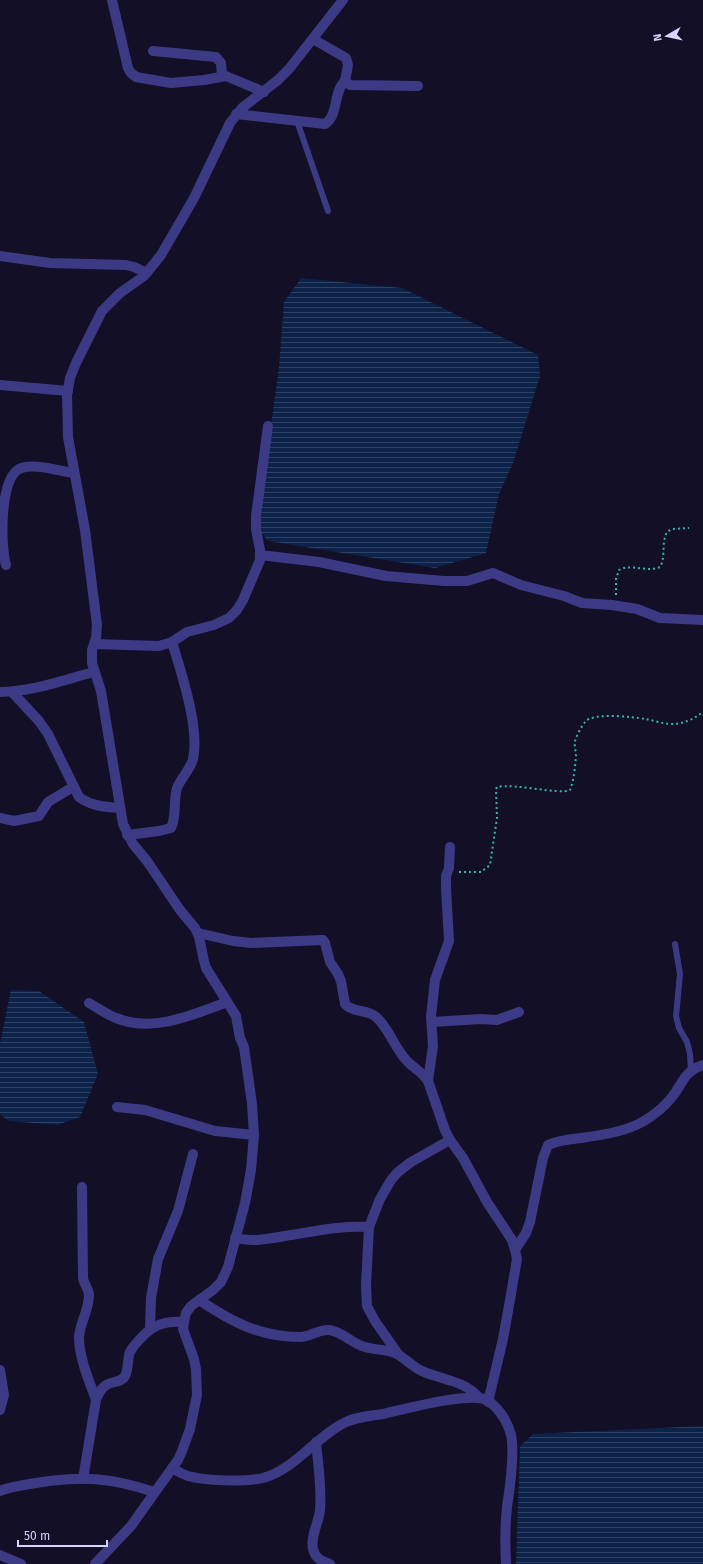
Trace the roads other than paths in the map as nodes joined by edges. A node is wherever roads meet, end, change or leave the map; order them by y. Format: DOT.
graph roads {
  1 [pos="112,0"];
  2 [pos="343,0"];
  3 [pos="313,39"];
  4 [pos="153,51"];
  5 [pos="222,76"];
  6 [pos="345,81"];
  7 [pos="418,86"];
  8 [pos="264,92"];
  9 [pos="236,114"];
  10 [pos="296,121"];
  11 [pos="328,211"];
  12 [pos="0,256"];
  13 [pos="147,273"];
  14 [pos="0,385"];
  15 [pos="68,391"];
  16 [pos="268,426"];
  17 [pos="74,473"];
  18 [pos="260,555"];
  19 [pos="6,565"];
  20 [pos="703,620"];
  21 [pos="172,642"];
  22 [pos="94,644"];
  23 [pos="94,672"];
  24 [pos="0,692"];
  25 [pos="12,692"];
  26 [pos="73,787"];
  27 [pos="120,808"];
  28 [pos="0,818"];
  29 [pos="127,835"];
  30 [pos="450,847"];
  31 [pos="198,933"];
  32 [pos="675,944"];
  33 [pos="226,1002"];
  34 [pos="89,1003"];
  35 [pos="519,1012"];
  36 [pos="432,1022"];
  37 [pos="703,1065"];
  38 [pos="691,1070"];
  39 [pos="428,1081"];
  40 [pos="117,1107"];
  41 [pos="254,1135"];
  42 [pos="450,1140"];
  43 [pos="193,1154"];
  44 [pos="82,1187"];
  45 [pos="369,1227"];
  46 [pos="236,1238"];
  47 [pos="515,1250"];
  48 [pos="199,1300"];
  49 [pos="184,1322"];
  50 [pos="150,1329"];
  51 [pos="398,1354"];
  52 [pos="0,1370"];
  53 [pos="96,1400"];
  54 [pos="484,1400"];
  55 [pos="0,1410"];
  56 [pos="316,1442"];
  57 [pos="172,1468"];
  58 [pos="83,1479"];
  59 [pos="0,1491"];
  60 [pos="154,1492"];
  61 [pos="0,1555"];
  62 [pos="21,1564"];
  63 [pos="95,1564"];
  64 [pos="330,1564"];
  65 [pos="506,1564"];
  1 -- 5 [label="street"];
  2 -- 3 [label="street"];
  3 -- 6 [label="street"];
  3 -- 8 [label="street"];
  4 -- 5 [label="street"];
  5 -- 8 [label="street"];
  6 -- 7 [label="street"];
  6 -- 10 [label="street"];
  8 -- 9 [label="street"];
  9 -- 10 [label="street"];
  9 -- 13 [label="street"];
  10 -- 11 [label="lane"];
  12 -- 13 [label="street"];
  13 -- 15 [label="street"];
  14 -- 15 [label="street"];
  15 -- 17 [label="street"];
  16 -- 18 [label="street"];
  17 -- 19 [label="street"];
  17 -- 22 [label="street"];
  18 -- 20 [label="street"];
  18 -- 21 [label="street"];
  21 -- 22 [label="street"];
  21 -- 29 [label="street"];
  22 -- 23 [label="street"];
  23 -- 25 [label="street"];
  23 -- 27 [label="street"];
  24 -- 25 [label="street"];
  25 -- 26 [label="street"];
  26 -- 27 [label="street"];
  26 -- 28 [label="street"];
  27 -- 29 [label="street"];
  29 -- 31 [label="street"];
  30 -- 36 [label="street"];
  31 -- 33 [label="street"];
  31 -- 39 [label="street"];
  32 -- 38 [label="lane"];
  33 -- 34 [label="street"];
  33 -- 41 [label="street"];
  35 -- 36 [label="street"];
  36 -- 39 [label="street"];
  37 -- 38 [label="street"];
  38 -- 47 [label="street"];
  39 -- 42 [label="street"];
  40 -- 41 [label="street"];
  41 -- 46 [label="street"];
  42 -- 45 [label="street"];
  42 -- 47 [label="street"];
  43 -- 50 [label="street"];
  44 -- 53 [label="street"];
  45 -- 46 [label="street"];
  45 -- 51 [label="street"];
  46 -- 48 [label="street"];
  47 -- 54 [label="street"];
  48 -- 49 [label="street"];
  48 -- 51 [label="street"];
  49 -- 50 [label="street"];
  49 -- 57 [label="street"];
  50 -- 53 [label="street"];
  51 -- 54 [label="street"];
  52 -- 55 [label="street"];
  53 -- 58 [label="street"];
  54 -- 56 [label="street"];
  54 -- 65 [label="street"];
  56 -- 57 [label="street"];
  56 -- 64 [label="street"];
  57 -- 60 [label="street"];
  58 -- 59 [label="street"];
  58 -- 60 [label="street"];
  60 -- 63 [label="street"];
  61 -- 62 [label="street"];
}
